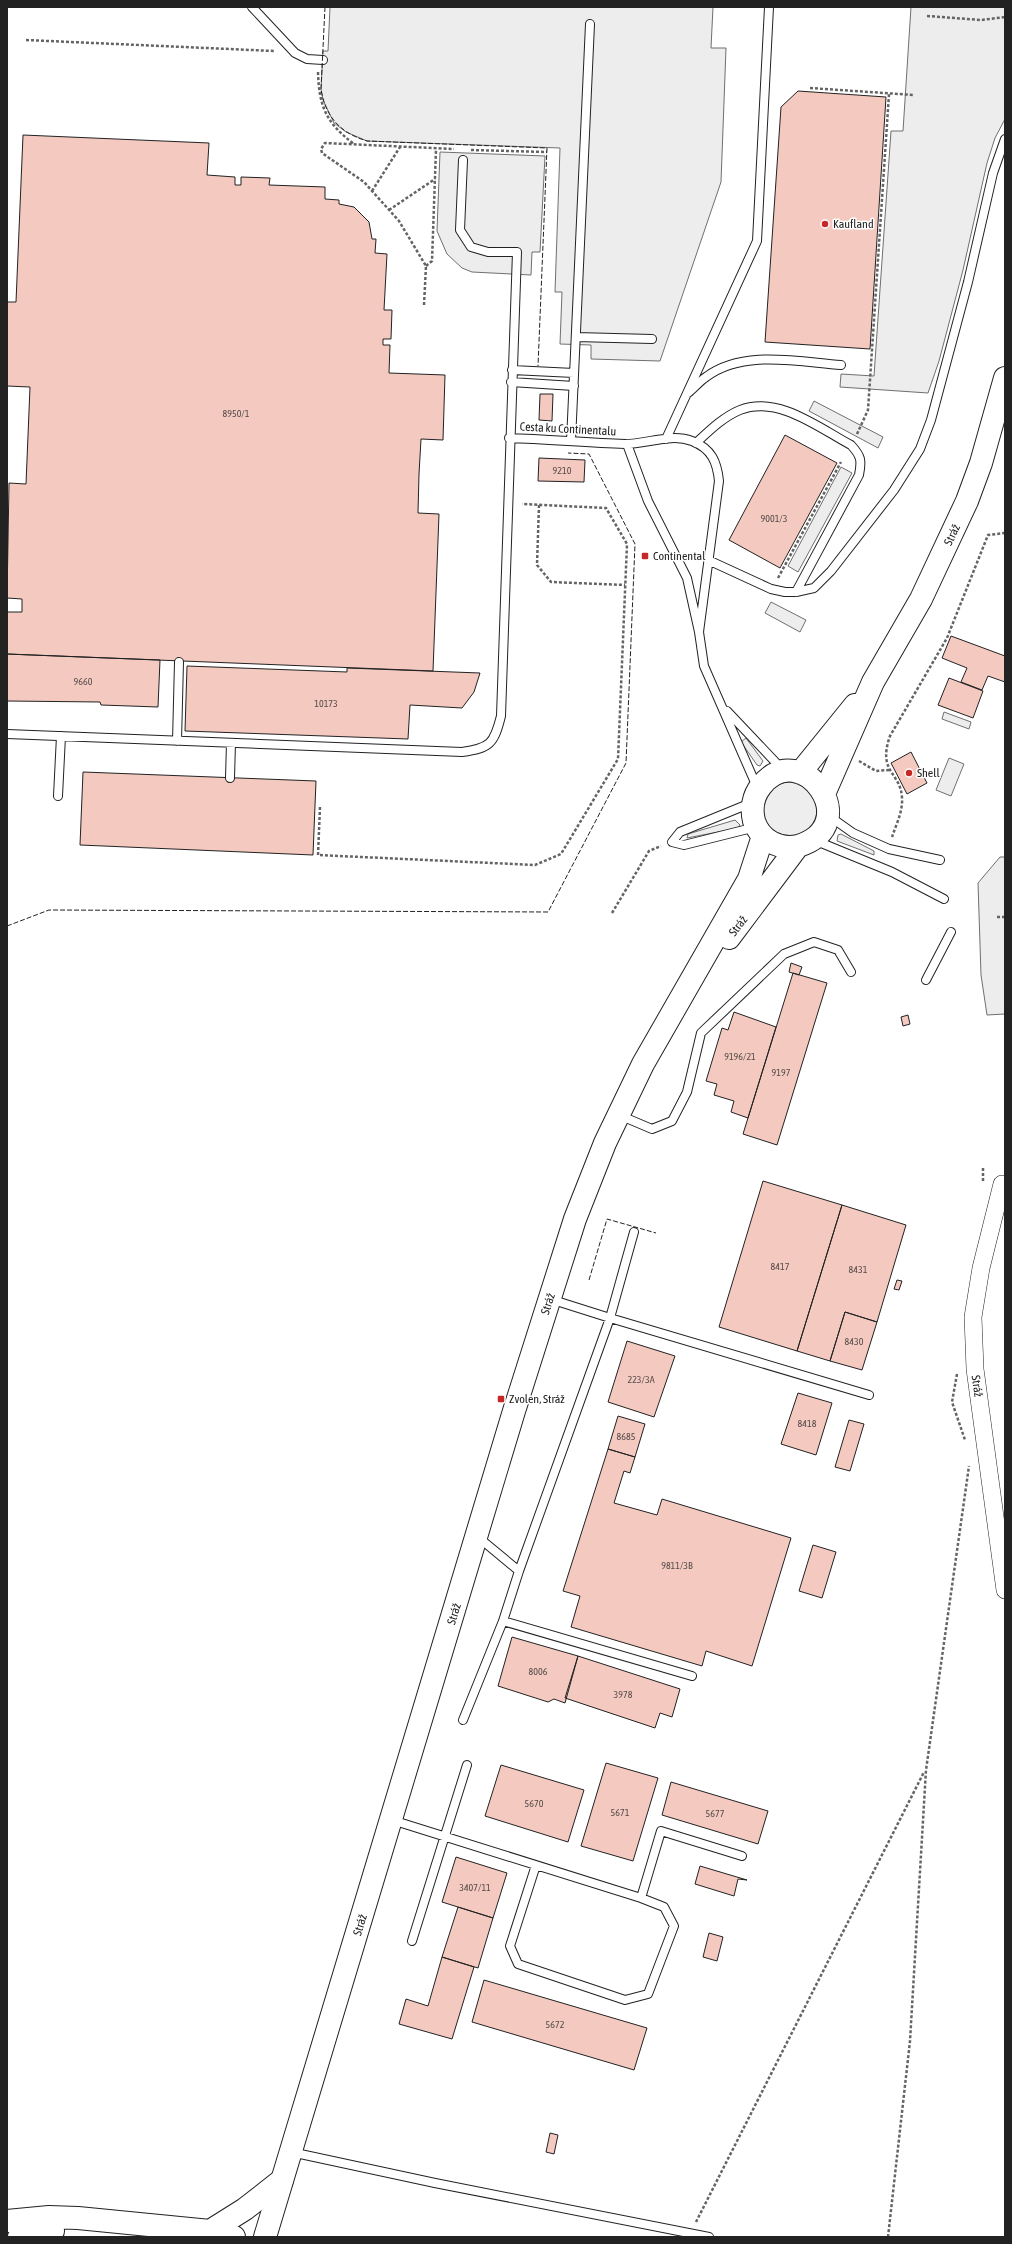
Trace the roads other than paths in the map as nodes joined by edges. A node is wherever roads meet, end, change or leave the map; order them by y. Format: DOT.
graph roads {
  1 [pos="252,7"];
  2 [pos="769,7"];
  3 [pos="590,24"];
  4 [pos="323,60"];
  5 [pos="1005,139"];
  6 [pos="463,160"];
  7 [pos="576,337"];
  8 [pos="652,339"];
  9 [pos="841,365"];
  10 [pos="512,370"];
  11 [pos="574,373"];
  12 [pos="1005,378"];
  13 [pos="511,382"];
  14 [pos="574,386"];
  15 [pos="685,396"];
  16 [pos="509,438"];
  17 [pos="666,439"];
  18 [pos="571,441"];
  19 [pos="696,443"];
  20 [pos="627,444"];
  21 [pos="708,560"];
  22 [pos="796,592"];
  23 [pos="700,632"];
  24 [pos="179,662"];
  25 [pos="873,682"];
  26 [pos="722,706"];
  27 [pos="7,734"];
  28 [pos="61,736"];
  29 [pos="177,740"];
  30 [pos="231,743"];
  31 [pos="793,773"];
  32 [pos="230,778"];
  33 [pos="824,794"];
  34 [pos="58,796"];
  35 [pos="756,796"];
  36 [pos="827,815"];
  37 [pos="760,831"];
  38 [pos="806,843"];
  39 [pos="940,860"];
  40 [pos="944,899"];
  41 [pos="951,932"];
  42 [pos="851,972"];
  43 [pos="926,980"];
  44 [pos="678,1006"];
  45 [pos="618,1115"];
  46 [pos="1002,1184"];
  47 [pos="634,1232"];
  48 [pos="549,1299"];
  49 [pos="610,1318"];
  50 [pos="869,1395"];
  51 [pos="478,1537"];
  52 [pos="519,1571"];
  53 [pos="1005,1590"];
  54 [pos="503,1621"];
  55 [pos="692,1676"];
  56 [pos="462,1720"];
  57 [pos="467,1765"];
  58 [pos="391,1819"];
  59 [pos="444,1836"];
  60 [pos="742,1856"];
  61 [pos="536,1865"];
  62 [pos="641,1898"];
  63 [pos="412,1941"];
  64 [pos="290,2152"];
  65 [pos="282,2180"];
  66 [pos="7,2221"];
  67 [pos="210,2231"];
  68 [pos="19,2237"];
  69 [pos="141,2237"];
  70 [pos="234,2237"];
  71 [pos="265,2237"];
  72 [pos="709,2237"];
  1 -- 4 [label="lane"];
  2 -- 15 [label="lane"];
  3 -- 7 [label="lane"];
  5 -- 22 [label="lane"];
  6 -- 10 [label="lane"];
  7 -- 8 [label="lane"];
  7 -- 11 [label="lane"];
  9 -- 15 [label="lane"];
  10 -- 11 [label="lane"];
  10 -- 13 [label="lane"];
  11 -- 14 [label="lane"];
  12 -- 25 [label="main road, Stráž"];
  13 -- 14 [label="lane"];
  13 -- 16 [label="lane"];
  14 -- 18 [label="lane"];
  15 -- 17 [label="lane"];
  16 -- 18 [label="lane, Cesta ku Continentalu"];
  16 -- 30 [label="lane"];
  17 -- 19 [label="lane, Cesta ku Continentalu"];
  17 -- 20 [label="lane, Cesta ku Continentalu"];
  18 -- 20 [label="lane, Cesta ku Continentalu"];
  19 -- 21 [label="lane, Cesta ku Continentalu"];
  19 -- 22 [label="lane"];
  20 -- 23 [label="lane, Cesta ku Continentalu"];
  21 -- 22 [label="lane"];
  21 -- 23 [label="lane, Cesta ku Continentalu"];
  23 -- 26 [label="lane, Cesta ku Continentalu"];
  24 -- 29 [label="lane"];
  25 -- 31 [label="main road, Stráž"];
  25 -- 33 [label="main road, Stráž"];
  26 -- 31 [label="lane, Cesta ku Continentalu"];
  26 -- 35 [label="lane, Cesta ku Continentalu"];
  27 -- 28 [label="lane"];
  28 -- 29 [label="lane"];
  28 -- 34 [label="lane"];
  29 -- 30 [label="lane"];
  30 -- 32 [label="lane"];
  31 -- 33 [label="main road"];
  31 -- 35 [label="main road, Stráž"];
  33 -- 36 [label="main road, Stráž"];
  35 -- 37 [label="main road, Stráž"];
  35 -- 37 [label="lane"];
  36 -- 38 [label="main road, Stráž"];
  36 -- 39 [label="lane"];
  37 -- 38 [label="main road"];
  37 -- 44 [label="main road, Stráž"];
  38 -- 40 [label="lane"];
  38 -- 44 [label="main road, Stráž"];
  41 -- 43 [label="lane"];
  42 -- 45 [label="lane"];
  44 -- 45 [label="main road, Stráž"];
  45 -- 48 [label="main road, Stráž"];
  46 -- 53 [label="street, Stráž"];
  47 -- 49 [label="lane"];
  48 -- 49 [label="lane"];
  48 -- 51 [label="main road, Stráž"];
  49 -- 50 [label="lane"];
  49 -- 52 [label="lane"];
  51 -- 52 [label="lane"];
  51 -- 58 [label="main road, Stráž"];
  52 -- 54 [label="lane"];
  54 -- 55 [label="lane"];
  54 -- 56 [label="lane"];
  57 -- 59 [label="lane"];
  58 -- 59 [label="lane"];
  58 -- 64 [label="main road, Stráž"];
  59 -- 61 [label="lane"];
  59 -- 63 [label="lane"];
  60 -- 62 [label="lane"];
  61 -- 62 [label="lane"];
  61 -- 62 [label="lane"];
  64 -- 65 [label="main road, Stráž"];
  64 -- 72 [label="lane"];
  65 -- 67 [label="main road"];
  65 -- 71 [label="main road, Stráž"];
  66 -- 67 [label="main road"];
  67 -- 70 [label="main road"];
  68 -- 69 [label="main road"];
}
